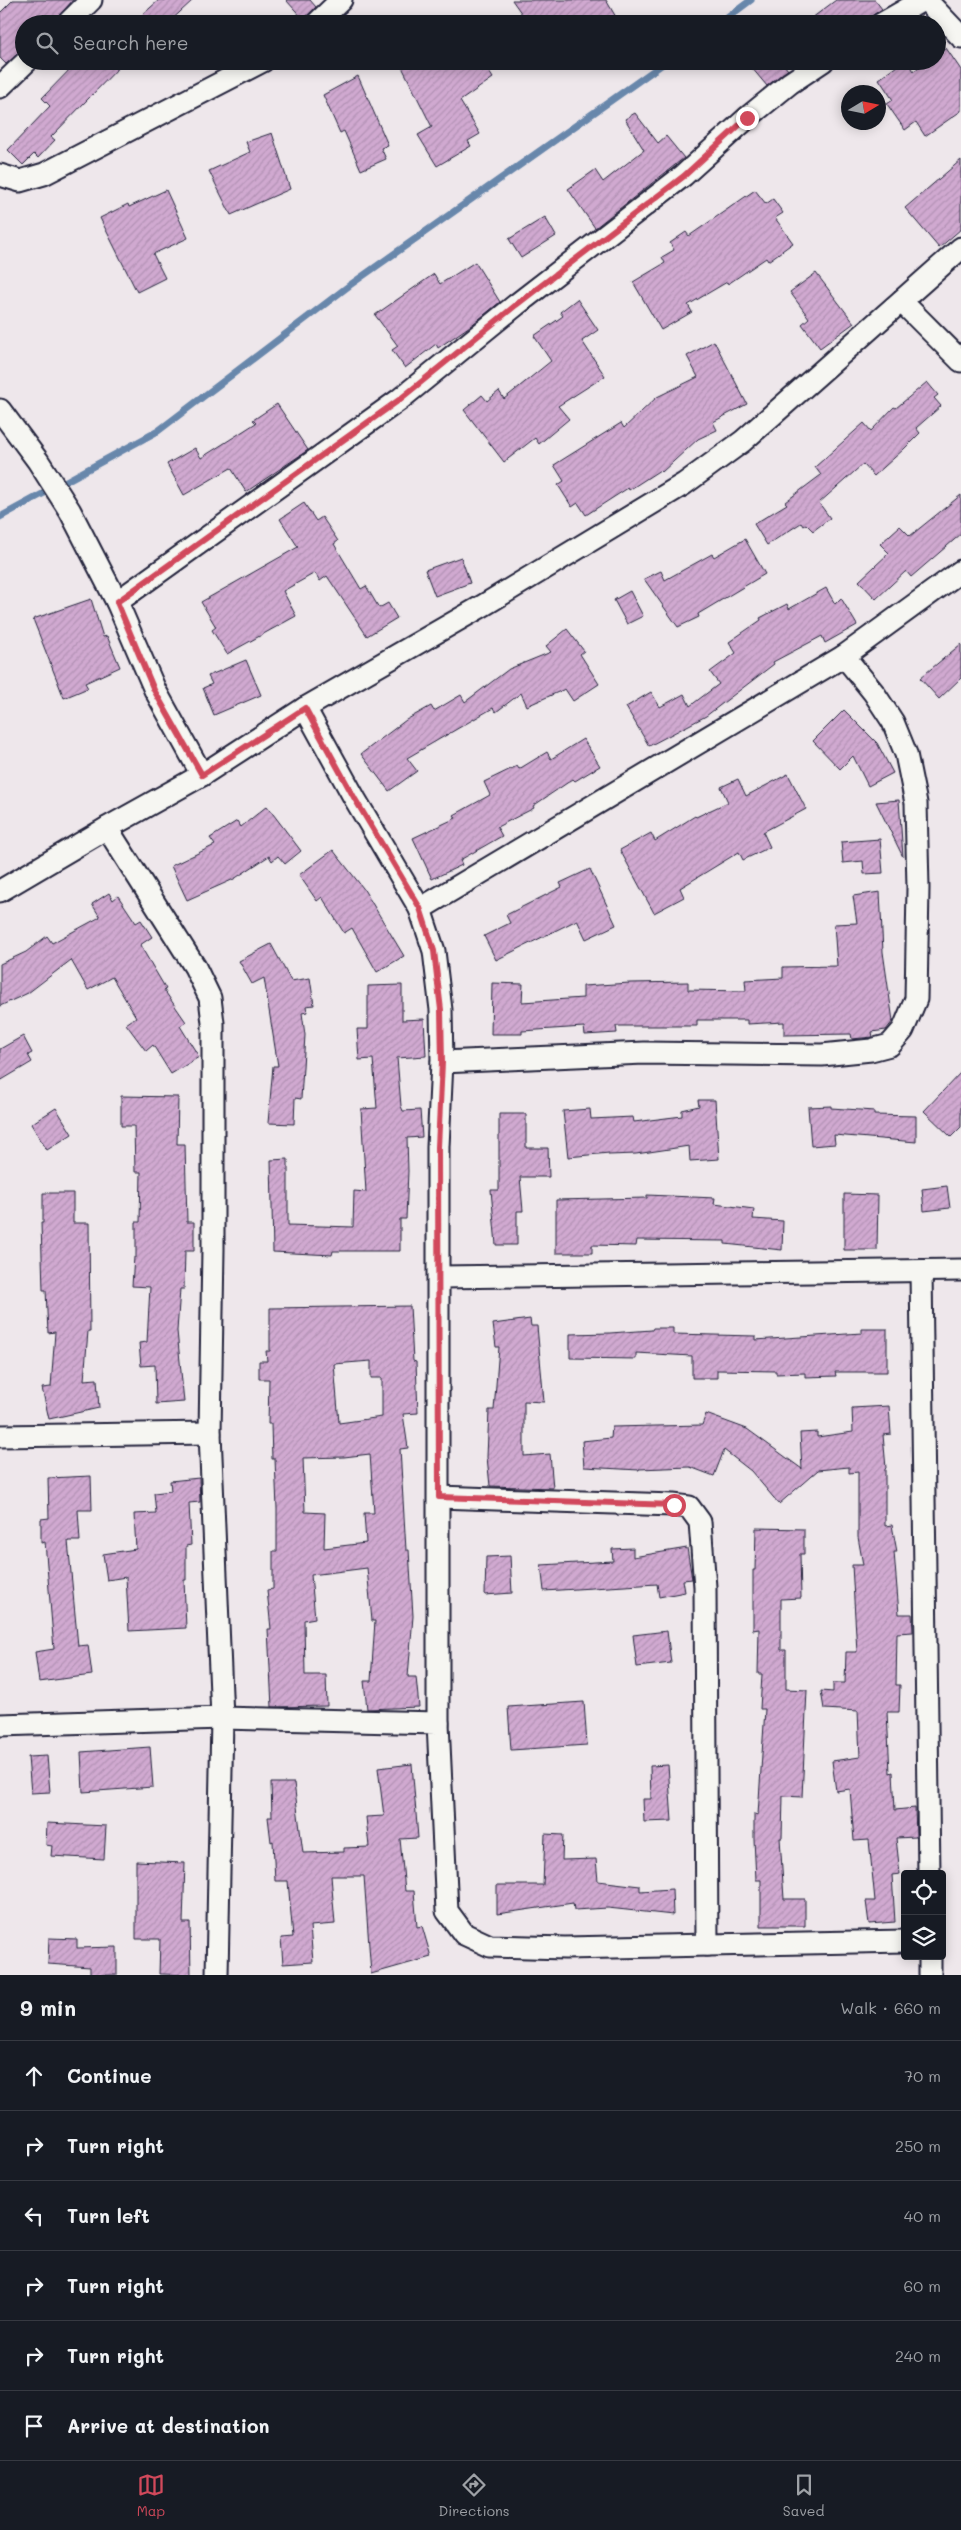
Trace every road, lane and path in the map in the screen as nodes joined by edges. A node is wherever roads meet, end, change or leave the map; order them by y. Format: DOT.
graph roads {
  1 [pos="91,0"];
  2 [pos="342,0"];
  3 [pos="925,0"];
  4 [pos="76,15"];
  5 [pos="326,15"];
  6 [pos="898,15"];
  7 [pos="939,15"];
  8 [pos="946,22"];
  9 [pos="961,38"];
  10 [pos="18,70"];
  11 [pos="245,70"];
  12 [pos="810,70"];
  13 [pos="0,87"];
  14 [pos="0,175"];
  15 [pos="961,248"];
  16 [pos="902,302"];
  17 [pos="961,361"];
  18 [pos="0,410"];
  19 [pos="961,571"];
  20 [pos="117,602"];
  21 [pos="844,656"];
  22 [pos="305,708"];
  23 [pos="202,775"];
  24 [pos="107,828"];
  25 [pos="0,891"];
  26 [pos="420,908"];
  27 [pos="442,1062"];
  28 [pos="961,1270"];
  29 [pos="920,1271"];
  30 [pos="440,1277"];
  31 [pos="210,1433"];
  32 [pos="0,1436"];
  33 [pos="439,1497"];
  34 [pos="222,1718"];
  35 [pos="438,1723"];
  36 [pos="0,1725"];
  37 [pos="929,1870"];
  38 [pos="901,1941"];
  39 [pos="708,1945"];
  40 [pos="930,1960"];
  41 [pos="217,1975"];
  42 [pos="930,1975"];
  1 -- 4 [label="street"];
  2 -- 5 [label="street"];
  3 -- 6 [label="street"];
  3 -- 7 [label="street"];
  8 -- 9 [label="street"];
  10 -- 13 [label="street"];
  11 -- 14 [label="street"];
  12 -- 20 [label="street"];
  15 -- 16 [label="street"];
  16 -- 17 [label="street"];
  16 -- 22 [label="street"];
  18 -- 20 [label="street"];
  19 -- 21 [label="street"];
  20 -- 23 [label="street"];
  21 -- 26 [label="street"];
  21 -- 27 [label="street"];
  22 -- 23 [label="street"];
  22 -- 26 [label="street"];
  23 -- 24 [label="street"];
  24 -- 25 [label="street"];
  24 -- 31 [label="street"];
  26 -- 27 [label="street"];
  27 -- 30 [label="street"];
  28 -- 29 [label="street"];
  29 -- 30 [label="street"];
  29 -- 37 [label="street"];
  30 -- 33 [label="street"];
  31 -- 32 [label="street"];
  31 -- 34 [label="street"];
  33 -- 35 [label="street"];
  33 -- 39 [label="street"];
  34 -- 35 [label="street"];
  34 -- 36 [label="street"];
  34 -- 41 [label="street"];
  35 -- 39 [label="street"];
  38 -- 39 [label="street"];
  40 -- 42 [label="street"];
}
